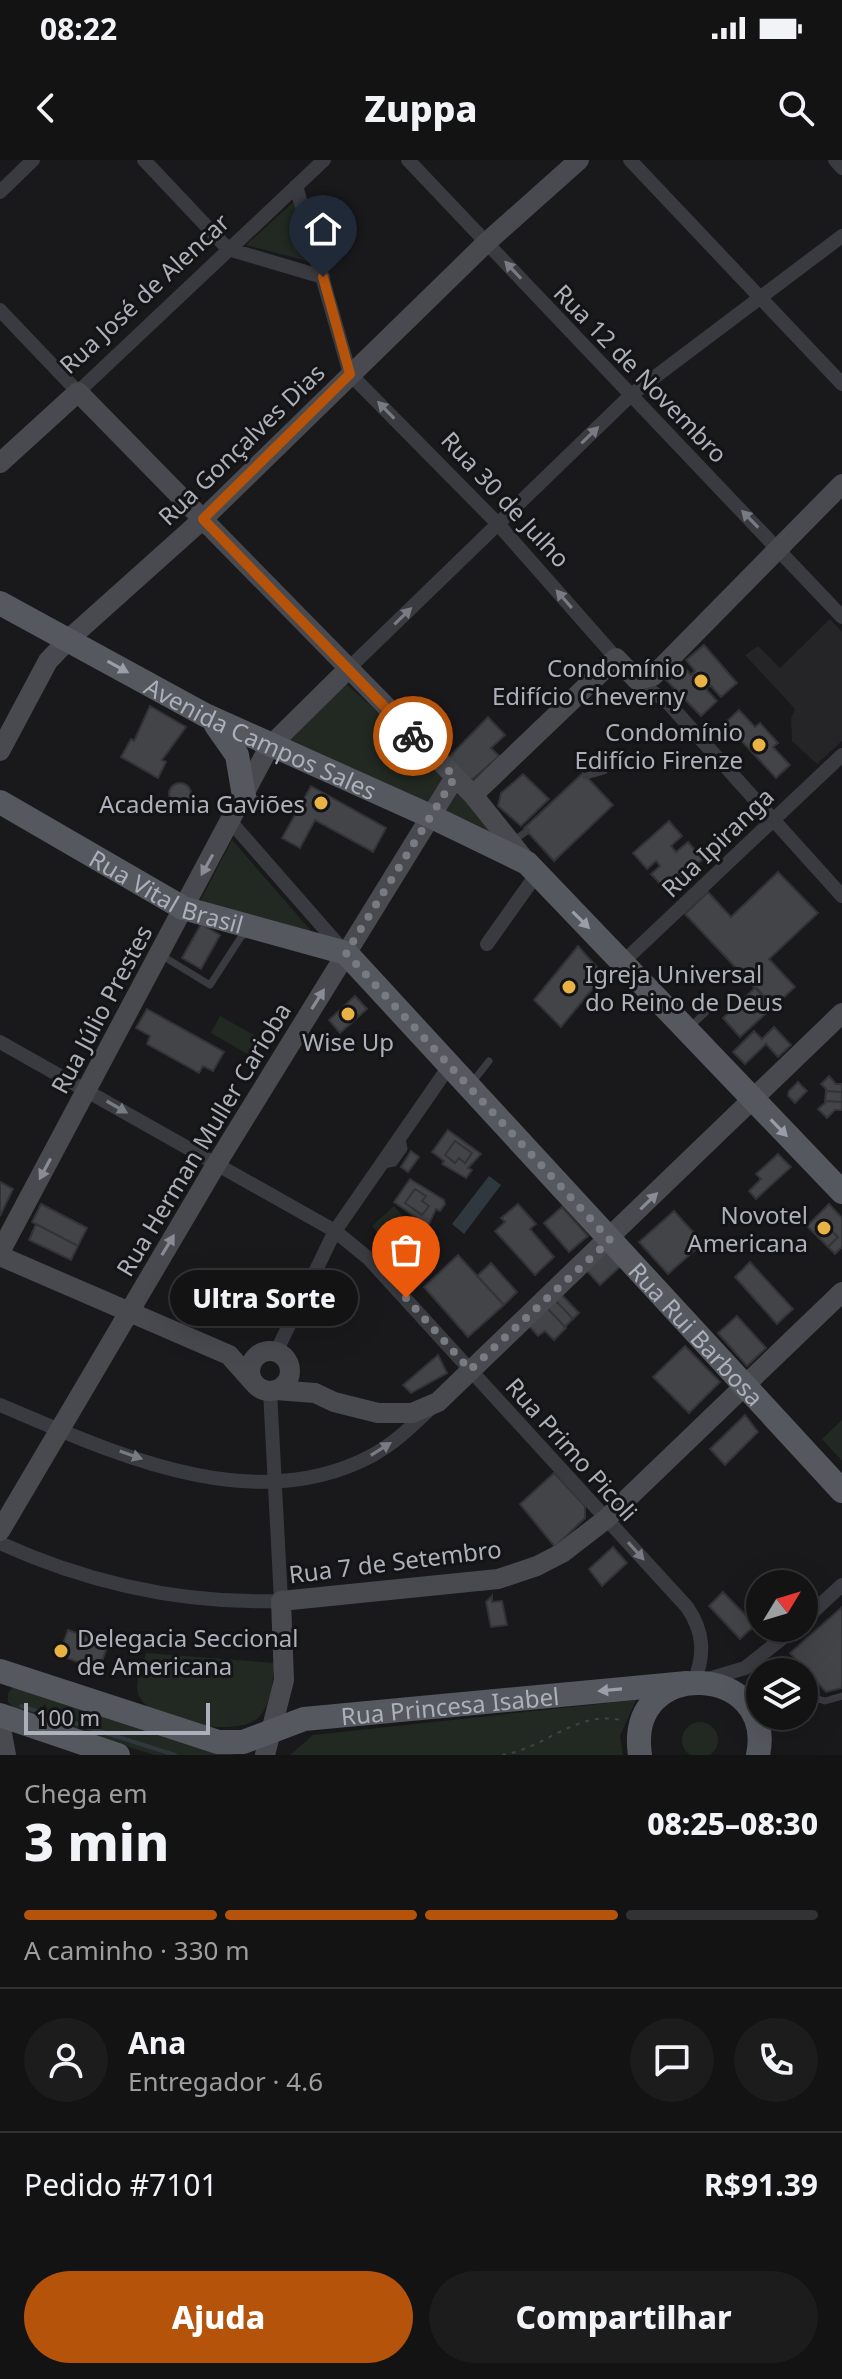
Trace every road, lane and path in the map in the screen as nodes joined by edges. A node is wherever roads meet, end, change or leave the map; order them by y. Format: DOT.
graph roads {
  1 [pos="33,160"];
  2 [pos="144,160"];
  3 [pos="324,160"];
  4 [pos="408,160"];
  5 [pos="579,160"];
  6 [pos="630,160"];
  7 [pos="835,160"];
  8 [pos="842,168"];
  9 [pos="296,186"];
  10 [pos="0,192"];
  11 [pos="842,236"];
  12 [pos="487,242"];
  13 [pos="228,249"];
  14 [pos="323,277"];
  15 [pos="761,297"];
  16 [pos="0,310"];
  17 [pos="350,374"];
  18 [pos="842,384"];
  19 [pos="78,392"];
  20 [pos="631,395"];
  21 [pos="0,463"];
  22 [pos="842,484"];
  23 [pos="203,519"];
  24 [pos="498,524"];
  25 [pos="778,548"];
  26 [pos="0,603"];
  27 [pos="842,617"];
  28 [pos="69,639"];
  29 [pos="616,658"];
  30 [pos="347,670"];
  31 [pos="637,680"];
  32 [pos="205,715"];
  33 [pos="269,747"];
  34 [pos="0,751"];
  35 [pos="842,755"];
  36 [pos="604,771"];
  37 [pos="586,776"];
  38 [pos="455,777"];
  39 [pos="473,795"];
  40 [pos="244,796"];
  41 [pos="0,802"];
  42 [pos="269,802"];
  43 [pos="430,816"];
  44 [pos="774,819"];
  45 [pos="230,821"];
  46 [pos="532,869"];
  47 [pos="842,896"];
  48 [pos="183,908"];
  49 [pos="273,943"];
  50 [pos="487,944"];
  51 [pos="346,953"];
  52 [pos="159,954"];
  53 [pos="623,962"];
  54 [pos="709,1009"];
  55 [pos="842,1013"];
  56 [pos="685,1031"];
  57 [pos="0,1042"];
  58 [pos="489,1061"];
  59 [pos="450,1065"];
  60 [pos="469,1085"];
  61 [pos="87,1090"];
  62 [pos="752,1100"];
  63 [pos="217,1163"];
  64 [pos="842,1192"];
  65 [pos="335,1231"];
  66 [pos="610,1240"];
  67 [pos="0,1254"];
  68 [pos="842,1292"];
  69 [pos="129,1312"];
  70 [pos="278,1354"];
  71 [pos="229,1355"];
  72 [pos="470,1370"];
  73 [pos="745,1386"];
  74 [pos="266,1387"];
  75 [pos="315,1393"];
  76 [pos="438,1402"];
  77 [pos="0,1405"];
  78 [pos="58,1430"];
  79 [pos="275,1481"];
  80 [pos="842,1491"];
  81 [pos="606,1519"];
  82 [pos="0,1531"];
  83 [pos="0,1543"];
  84 [pos="842,1585"];
  85 [pos="281,1601"];
  86 [pos="818,1607"];
  87 [pos="778,1642"];
  88 [pos="0,1671"];
  89 [pos="691,1682"];
  90 [pos="842,1696"];
  91 [pos="818,1699"];
  92 [pos="0,1715"];
  93 [pos="0,1723"];
  94 [pos="641,1725"];
  95 [pos="273,1730"];
  96 [pos="761,1748"];
  97 [pos="6,1755"];
  98 [pos="118,1755"];
  99 [pos="265,1755"];
  100 [pos="502,1755"];
  101 [pos="640,1755"];
  1 -- 10 [label="street"];
  2 -- 13 [label="street"];
  3 -- 9 [label="street, Rua José de Alencar"];
  4 -- 12 [label="street, Rua 12 de Novembro"];
  5 -- 12 [label="main road, Rua Gonçalves Dias"];
  6 -- 15 [label="street"];
  7 -- 8 [label="street"];
  9 -- 13 [label="street, Rua José de Alencar"];
  9 -- 14 [label="street, Rua 30 de Julho"];
  11 -- 15 [label="street"];
  12 -- 17 [label="main road, Rua Gonçalves Dias"];
  20 -- 12 [label="street, Rua 12 de Novembro, one-way"];
  13 -- 14 [label="street"];
  13 -- 19 [label="street, Rua José de Alencar"];
  14 -- 17 [label="street, Rua 30 de Julho"];
  15 -- 18 [label="street"];
  15 -- 20 [label="street"];
  16 -- 19 [label="street"];
  17 -- 23 [label="main road, Rua Gonçalves Dias"];
  24 -- 17 [label="street, Rua 30 de Julho, one-way"];
  19 -- 21 [label="main road, Rua José de Alencar"];
  19 -- 23 [label="main road"];
  24 -- 20 [label="street, one-way"];
  25 -- 20 [label="street, Rua 12 de Novembro, one-way"];
  22 -- 25 [label="main road"];
  23 -- 28 [label="main road, Rua Gonçalves Dias"];
  23 -- 30 [label="main road"];
  29 -- 24 [label="street, Rua 30 de Julho, one-way"];
  30 -- 24 [label="street, one-way"];
  25 -- 27 [label="street, Rua 12 de Novembro"];
  25 -- 31 [label="main road"];
  26 -- 28 [label="main road, Avenida Campos Sales"];
  28 -- 32 [label="main road, Avenida Campos Sales, one-way"];
  28 -- 34 [label="main road, Rua Gonçalves Dias"];
  29 -- 31 [label="main road, Rua 30 de Julho"];
  29 -- 39 [label="main road"];
  30 -- 33 [label="main road, Rua Júlio Prestes"];
  30 -- 38 [label="main road"];
  31 -- 44 [label="street, Rua 30 de Julho"];
  32 -- 33 [label="main road, Avenida Campos Sales"];
  32 -- 40 [label="main road"];
  33 -- 40 [label="main road, Rua Júlio Prestes"];
  33 -- 43 [label="main road, Avenida Campos Sales"];
  35 -- 44 [label="street, Rua Ipiranga"];
  36 -- 37 [label="lane"];
  38 -- 39 [label="main road"];
  38 -- 43 [label="main road, Rua Herman Muller Carioba"];
  39 -- 46 [label="main road"];
  40 -- 42 [label="lane"];
  40 -- 45 [label="main road, Rua Júlio Prestes"];
  41 -- 48 [label="main road, Rua Vital Brasil"];
  43 -- 46 [label="main road, Avenida Campos Sales"];
  43 -- 51 [label="main road, Rua Herman Muller Carioba"];
  44 -- 47 [label="street, Rua 30 de Julho"];
  44 -- 53 [label="street, Rua Ipiranga"];
  45 -- 48 [label="main road, Rua Júlio Prestes, one-way"];
  45 -- 51 [label="street, Rua Rui Barbosa"];
  46 -- 50 [label="street"];
  46 -- 53 [label="main road, Avenida Campos Sales, one-way"];
  48 -- 51 [label="main road, Rua Vital Brasil"];
  48 -- 52 [label="main road, Rua Júlio Prestes"];
  49 -- 52 [label="lane"];
  51 -- 59 [label="main road, Rua Rui Barbosa"];
  63 -- 51 [label="main road, Rua Herman Muller Carioba, one-way"];
  52 -- 61 [label="main road, Rua Júlio Prestes"];
  53 -- 56 [label="main road, Avenida Campos Sales"];
  54 -- 56 [label="lane"];
  55 -- 62 [label="main road"];
  56 -- 62 [label="main road, Avenida Campos Sales"];
  57 -- 61 [label="street, Rua Primo Picoli"];
  58 -- 60 [label="lane"];
  59 -- 60 [label="main road, Rua Rui Barbosa"];
  59 -- 65 [label="street"];
  60 -- 66 [label="main road, Rua Rui Barbosa"];
  61 -- 63 [label="street, Rua Primo Picoli, one-way"];
  61 -- 67 [label="main road, Rua Júlio Prestes, one-way"];
  62 -- 64 [label="main road, Avenida Campos Sales, one-way"];
  66 -- 62 [label="main road, one-way"];
  63 -- 65 [label="street, Rua Primo Picoli"];
  69 -- 63 [label="main road, Rua Herman Muller Carioba, one-way"];
  65 -- 70 [label="street"];
  65 -- 72 [label="street, Rua Primo Picoli"];
  66 -- 72 [label="main road"];
  66 -- 73 [label="main road, Rua Rui Barbosa"];
  67 -- 69 [label="main road"];
  68 -- 73 [label="main road, Rua 7 de Setembro"];
  69 -- 71 [label="main road"];
  69 -- 78 [label="main road, Rua Herman Muller Carioba"];
  70 -- 71 [label="main road"];
  70 -- 74 [label="main road"];
  70 -- 74 [label="main road"];
  70 -- 75 [label="main road"];
  71 -- 74 [label="main road"];
  72 -- 76 [label="main road"];
  72 -- 81 [label="street, Rua Primo Picoli"];
  73 -- 80 [label="main road, Rua Rui Barbosa"];
  73 -- 81 [label="main road, Rua 7 de Setembro"];
  74 -- 75 [label="main road"];
  74 -- 79 [label="street"];
  75 -- 76 [label="main road"];
  79 -- 76 [label="street, one-way"];
  77 -- 78 [label="street"];
  78 -- 79 [label="street, one-way"];
  78 -- 82 [label="main road, Rua Herman Muller Carioba"];
  79 -- 85 [label="street"];
  81 -- 85 [label="main road, Rua 7 de Setembro"];
  81 -- 89 [label="street, Rua Primo Picoli, one-way"];
  83 -- 85 [label="street, Rua 7 de Setembro"];
  84 -- 86 [label="street"];
  85 -- 95 [label="main road"];
  87 -- 89 [label="street"];
  88 -- 95 [label="main road, Rua Princesa Isabel"];
  89 -- 94 [label="main road"];
  89 -- 95 [label="main road, Rua Princesa Isabel, one-way"];
  89 -- 96 [label="main road"];
  90 -- 91 [label="lane"];
  92 -- 98 [label="main road"];
  93 -- 97 [label="main road"];
  94 -- 100 [label="path"];
  94 -- 101 [label="main road"];
  95 -- 99 [label="main road"];
}
